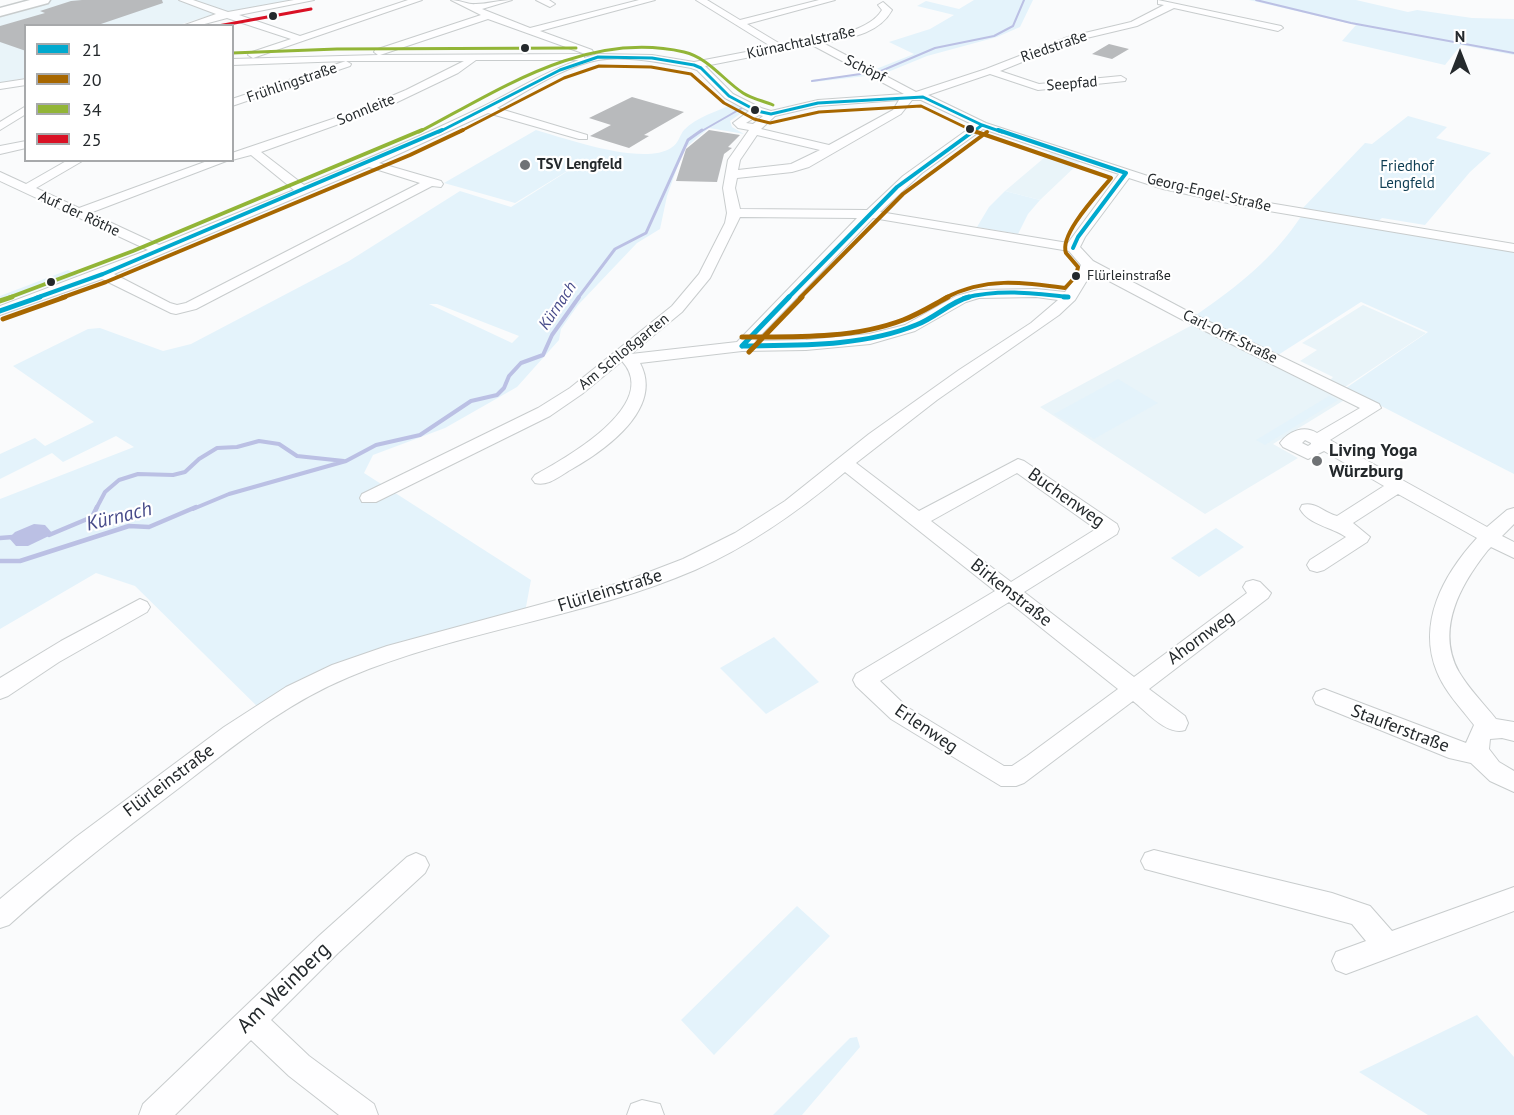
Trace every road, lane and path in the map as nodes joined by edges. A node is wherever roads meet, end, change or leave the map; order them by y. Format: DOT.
graph roads {
  1 [pos="28,0"];
  2 [pos="44,0"];
  3 [pos="184,0"];
  4 [pos="309,0"];
  5 [pos="384,0"];
  6 [pos="417,0"];
  7 [pos="456,0"];
  8 [pos="507,0"];
  9 [pos="650,0"];
  10 [pos="701,0"];
  11 [pos="830,0"];
  12 [pos="1152,0"];
  13 [pos="373,3"];
  14 [pos="882,3"];
  15 [pos="1172,5"];
  16 [pos="472,8"];
  17 [pos="0,10"];
  18 [pos="227,15"];
  19 [pos="488,16"];
  20 [pos="738,23"];
  21 [pos="193,24"];
  22 [pos="300,25"];
  23 [pos="1278,28"];
  24 [pos="529,31"];
  25 [pos="279,32"];
  26 [pos="297,39"];
  27 [pos="814,42"];
  28 [pos="782,48"];
  29 [pos="252,55"];
  30 [pos="473,57"];
  31 [pos="598,57"];
  32 [pos="362,58"];
  33 [pos="574,60"];
  34 [pos="234,62"];
  35 [pos="694,64"];
  36 [pos="990,71"];
  37 [pos="1121,79"];
  38 [pos="24,82"];
  39 [pos="0,86"];
  40 [pos="916,96"];
  41 [pos="234,102"];
  42 [pos="488,109"];
  43 [pos="24,110"];
  44 [pos="757,111"];
  45 [pos="771,114"];
  46 [pos="982,125"];
  47 [pos="0,127"];
  48 [pos="755,130"];
  49 [pos="582,137"];
  50 [pos="24,144"];
  51 [pos="0,150"];
  52 [pos="833,150"];
  53 [pos="253,151"];
  54 [pos="234,156"];
  55 [pos="74,162"];
  56 [pos="218,162"];
  57 [pos="367,163"];
  58 [pos="1126,173"];
  59 [pos="731,175"];
  60 [pos="0,176"];
  61 [pos="26,189"];
  62 [pos="302,190"];
  63 [pos="78,213"];
  64 [pos="734,213"];
  65 [pos="871,214"];
  66 [pos="1073,248"];
  67 [pos="1514,248"];
  68 [pos="159,250"];
  69 [pos="1088,264"];
  70 [pos="103,274"];
  71 [pos="1068,297"];
  72 [pos="0,311"];
  73 [pos="742,346"];
  74 [pos="625,357"];
  75 [pos="845,463"];
  76 [pos="541,479"];
  77 [pos="1397,486"];
  78 [pos="369,498"];
  79 [pos="1309,509"];
  80 [pos="1514,514"];
  81 [pos="918,520"];
  82 [pos="1340,524"];
  83 [pos="1487,536"];
  84 [pos="1514,551"];
  85 [pos="1317,565"];
  86 [pos="1253,587"];
  87 [pos="1009,591"];
  88 [pos="140,607"];
  89 [pos="1133,688"];
  90 [pos="0,690"];
  91 [pos="1324,698"];
  92 [pos="1177,723"];
  93 [pos="1490,728"];
  94 [pos="1514,732"];
  95 [pos="1478,754"];
  96 [pos="1514,782"];
  97 [pos="1154,861"];
  98 [pos="416,865"];
  99 [pos="1514,899"];
  100 [pos="0,916"];
  101 [pos="1386,944"];
  102 [pos="1346,961"];
  103 [pos="251,1020"];
  104 [pos="154,1115"];
  105 [pos="363,1115"];
  106 [pos="642,1115"];
  107 [pos="649,1115"];
  1 -- 17 [label="highway"];
  2 -- 17 [label="highway"];
  3 -- 18 [label="street"];
  4 -- 18 [label="street"];
  5 -- 13 [label="street"];
  6 -- 26 [label="street"];
  7 -- 16 [label="street"];
  8 -- 16 [label="street"];
  9 -- 24 [label="street"];
  10 -- 20 [label="street"];
  11 -- 20 [label="street"];
  12 -- 15 [label="street"];
  14 -- 27 [label="street, Kürnachtalstraße"];
  15 -- 23 [label="street"];
  15 -- 36 [label="street, Riedstraße"];
  16 -- 19 [label="street"];
  18 -- 21 [label="street"];
  18 -- 25 [label="street"];
  19 -- 24 [label="street"];
  19 -- 32 [label="street, Frühlingstraße"];
  20 -- 28 [label="street"];
  22 -- 25 [label="street"];
  24 -- 31 [label="street"];
  25 -- 26 [label="street"];
  26 -- 29 [label="street"];
  27 -- 28 [label="street, Kürnachtalstraße"];
  27 -- 40 [label="street, Schöpf"];
  28 -- 35 [label="street, Kürnachtalstraße"];
  30 -- 32 [label="street"];
  30 -- 33 [label="street"];
  30 -- 53 [label="street, Sonnleite"];
  31 -- 33 [label="street"];
  31 -- 35 [label="street"];
  32 -- 34 [label="street"];
  32 -- 41 [label="street, Frühlingstraße"];
  33 -- 42 [label="street"];
  35 -- 44 [label="street"];
  36 -- 37 [label="street, Seepfad"];
  36 -- 40 [label="street, Riedstraße"];
  38 -- 39 [label="street"];
  40 -- 45 [label="street"];
  40 -- 46 [label="street, Georg-Engel-Straße"];
  40 -- 52 [label="street"];
  42 -- 49 [label="street"];
  42 -- 57 [label="street"];
  43 -- 47 [label="street"];
  44 -- 45 [label="street"];
  44 -- 48 [label="street"];
  45 -- 48 [label="street"];
  46 -- 58 [label="street, Georg-Engel-Straße"];
  46 -- 65 [label="street"];
  48 -- 52 [label="street"];
  48 -- 59 [label="street"];
  50 -- 51 [label="street"];
  52 -- 59 [label="street"];
  53 -- 54 [label="street, Sonnleite"];
  53 -- 62 [label="street"];
  55 -- 61 [label="street"];
  56 -- 63 [label="street"];
  57 -- 62 [label="street"];
  57 -- 70 [label="street"];
  58 -- 66 [label="street"];
  58 -- 67 [label="street, Georg-Engel-Straße"];
  59 -- 64 [label="street"];
  60 -- 61 [label="street, Auf der Röthe"];
  61 -- 63 [label="street, Auf der Röthe"];
  62 -- 68 [label="street"];
  63 -- 68 [label="street, Auf der Röthe"];
  64 -- 65 [label="street"];
  64 -- 74 [label="street, Am Schloßgarten"];
  65 -- 66 [label="street"];
  65 -- 73 [label="street"];
  66 -- 69 [label="street"];
  68 -- 70 [label="street"];
  69 -- 71 [label="street, Flürleinstraße"];
  69 -- 77 [label="street, Carl-Orff-Straße"];
  70 -- 72 [label="street"];
  71 -- 73 [label="street"];
  71 -- 75 [label="street, Flürleinstraße"];
  73 -- 74 [label="street"];
  74 -- 76 [label="street"];
  74 -- 78 [label="street, Am Schloßgarten"];
  75 -- 81 [label="street, Birkenstraße"];
  75 -- 100 [label="street, Flürleinstraße"];
  77 -- 82 [label="street"];
  77 -- 83 [label="street"];
  79 -- 82 [label="street"];
  80 -- 83 [label="street"];
  81 -- 87 [label="street, Birkenstraße"];
  81 -- 87 [label="street, Buchenweg"];
  82 -- 85 [label="street"];
  83 -- 84 [label="street"];
  83 -- 93 [label="street"];
  86 -- 89 [label="street, Ahornweg"];
  87 -- 89 [label="street, Birkenstraße"];
  87 -- 89 [label="street, Erlenweg"];
  88 -- 90 [label="street"];
  89 -- 92 [label="street, Birkenstraße"];
  91 -- 95 [label="street, Stauferstraße"];
  93 -- 94 [label="street"];
  93 -- 95 [label="street"];
  95 -- 96 [label="street"];
  97 -- 101 [label="street"];
  98 -- 103 [label="street, Am Weinberg"];
  99 -- 101 [label="street"];
  101 -- 102 [label="street"];
  103 -- 104 [label="street, Am Weinberg"];
  103 -- 105 [label="street"];
  106 -- 107 [label="street"];
}
